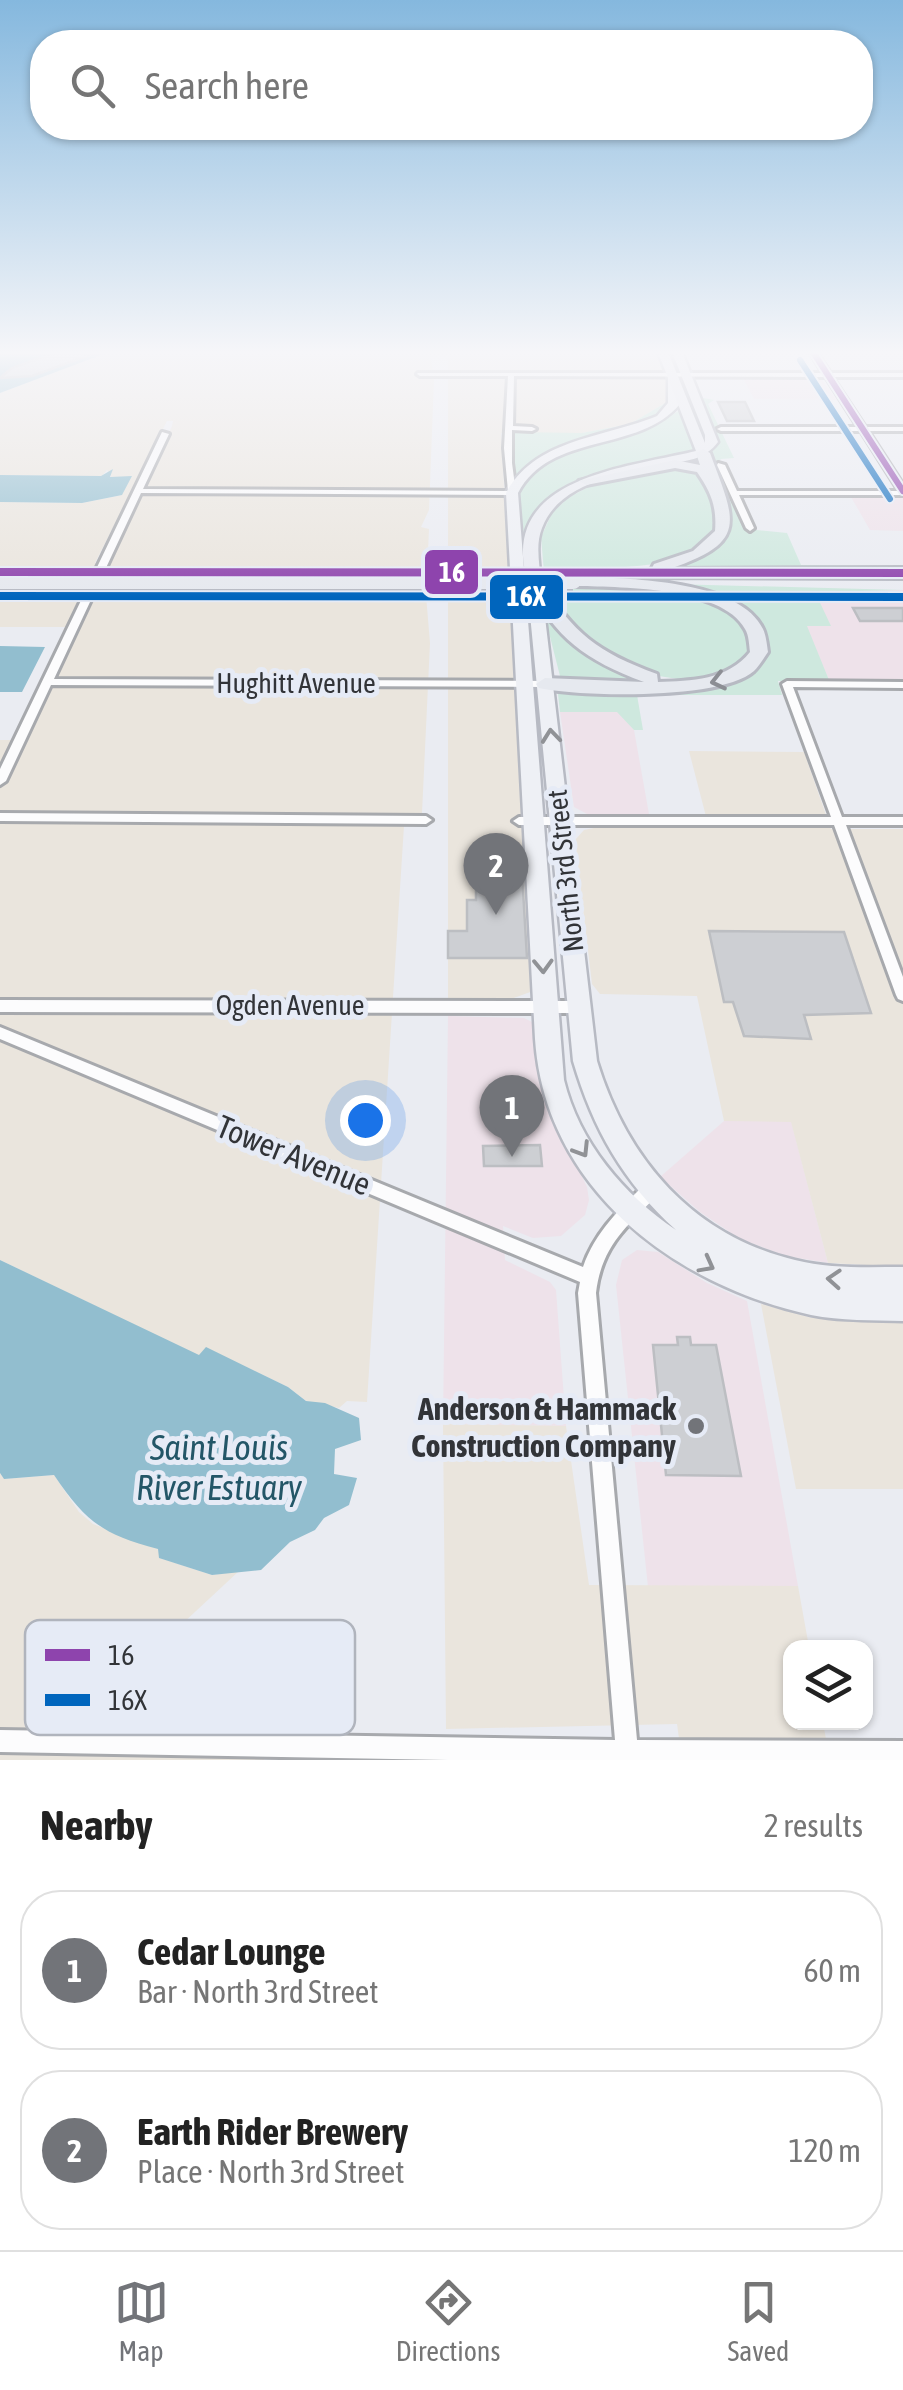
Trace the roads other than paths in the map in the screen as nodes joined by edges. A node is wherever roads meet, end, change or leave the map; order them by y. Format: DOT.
graph roads {
  1 [pos="165,434"];
  2 [pos="508,434"];
  3 [pos="615,434"];
  4 [pos="711,434"];
  5 [pos="866,434"];
  6 [pos="703,453"];
  7 [pos="721,465"];
  8 [pos="586,481"];
  9 [pos="137,491"];
  10 [pos="903,492"];
  11 [pos="512,493"];
  12 [pos="728,501"];
  13 [pos="750,528"];
  14 [pos="0,572"];
  15 [pos="903,574"];
  16 [pos="573,578"];
  17 [pos="0,581"];
  18 [pos="903,582"];
  19 [pos="534,583"];
  20 [pos="46,682"];
  21 [pos="522,684"];
  22 [pos="545,684"];
  23 [pos="903,685"];
  24 [pos="678,686"];
  25 [pos="0,781"];
  26 [pos="0,817"];
  27 [pos="426,820"];
  28 [pos="526,821"];
  29 [pos="560,821"];
  30 [pos="838,821"];
  31 [pos="903,822"];
  32 [pos="903,995"];
  33 [pos="0,1006"];
  34 [pos="545,1007"];
  35 [pos="580,1007"];
  36 [pos="0,1033"];
  37 [pos="651,1190"];
  38 [pos="629,1211"];
  39 [pos="588,1277"];
  40 [pos="903,1281"];
  41 [pos="903,1306"];
  42 [pos="0,1740"];
  43 [pos="627,1752"];
  44 [pos="903,1752"];
  1 -- 9 [label="street"];
  2 -- 11 [label="street, North 3rd Street"];
  3 -- 11 [label="main road"];
  4 -- 6 [label="highway"];
  5 -- 10 [label="street"];
  6 -- 8 [label="highway"];
  6 -- 12 [label="highway"];
  7 -- 12 [label="street"];
  8 -- 12 [label="highway"];
  8 -- 19 [label="highway, North 3rd Street"];
  9 -- 11 [label="street"];
  9 -- 20 [label="street"];
  10 -- 12 [label="street"];
  11 -- 21 [label="main road, North 3rd Street"];
  12 -- 13 [label="street"];
  12 -- 16 [label="highway"];
  14 -- 16 [label="highway, bridge"];
  15 -- 16 [label="highway"];
  16 -- 17 [label="highway, bridge"];
  16 -- 18 [label="highway"];
  16 -- 24 [label="highway, one-way"];
  19 -- 22 [label="main road, North 3rd Street"];
  19 -- 24 [label="highway"];
  20 -- 21 [label="street, Hughitt Avenue"];
  20 -- 25 [label="street"];
  21 -- 22 [label="street, Hughitt Avenue"];
  21 -- 28 [label="main road, North 3rd Street"];
  22 -- 24 [label="highway"];
  29 -- 22 [label="main road, North 3rd Street, one-way"];
  23 -- 30 [label="street"];
  26 -- 27 [label="street"];
  28 -- 29 [label="street"];
  28 -- 34 [label="main road, North 3rd Street, one-way"];
  29 -- 30 [label="street"];
  29 -- 35 [label="main road, North 3rd Street"];
  30 -- 31 [label="street"];
  30 -- 32 [label="street"];
  33 -- 34 [label="street, Ogden Avenue"];
  34 -- 35 [label="street, Ogden Avenue"];
  34 -- 38 [label="main road, North 3rd Street, one-way"];
  35 -- 37 [label="main road, North 3rd Street"];
  36 -- 39 [label="street, Tower Avenue"];
  37 -- 38 [label="street"];
  40 -- 37 [label="main road, one-way"];
  38 -- 39 [label="street"];
  38 -- 41 [label="main road, one-way"];
  39 -- 43 [label="street"];
  42 -- 43 [label="street"];
  43 -- 44 [label="street"];
}
